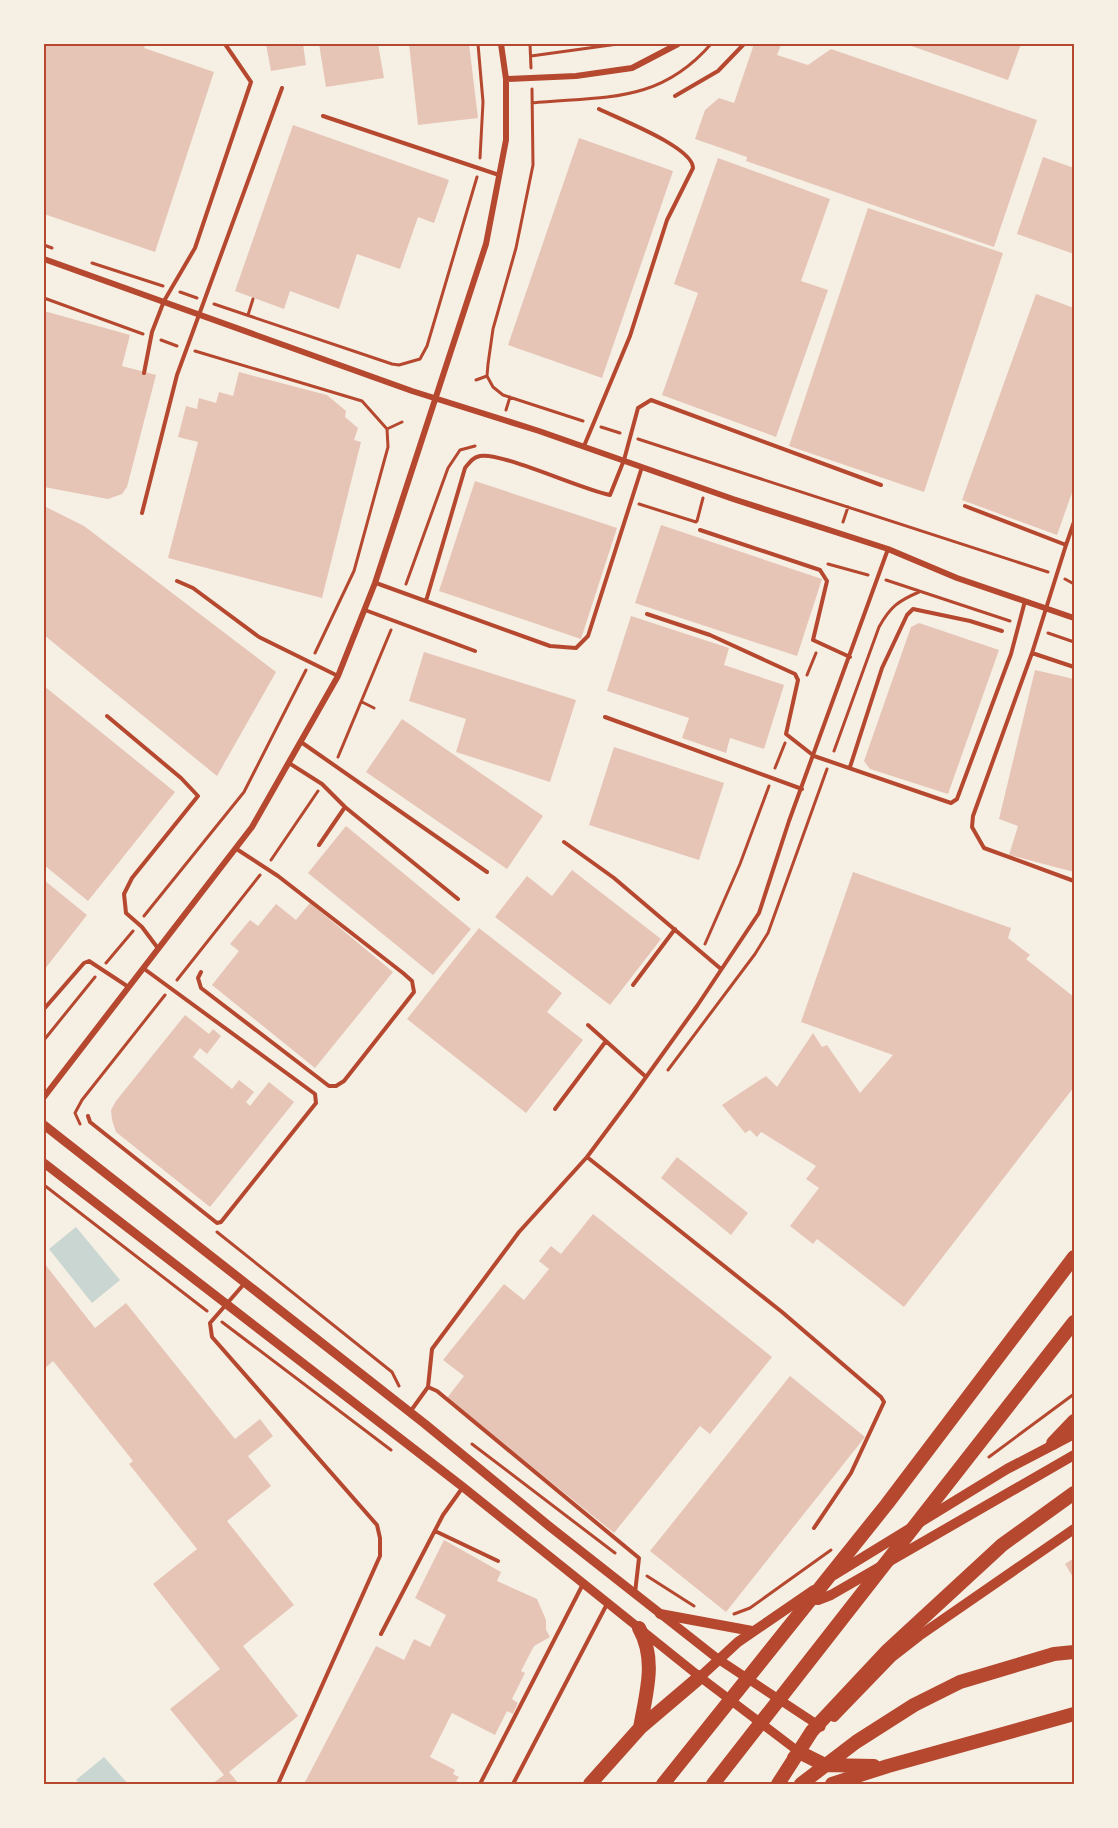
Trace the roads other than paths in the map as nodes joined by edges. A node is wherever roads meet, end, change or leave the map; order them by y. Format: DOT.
graph roads {
  1 [pos="225,44"];
  2 [pos="501,44"];
  3 [pos="678,44"];
  4 [pos="744,44"];
  5 [pos="506,79"];
  6 [pos="282,88"];
  7 [pos="675,96"];
  8 [pos="599,109"];
  9 [pos="324,116"];
  10 [pos="500,176"];
  11 [pos="44,259"];
  12 [pos="164,301"];
  13 [pos="198,314"];
  14 [pos="144,373"];
  15 [pos="434,398"];
  16 [pos="584,447"];
  17 [pos="624,460"];
  18 [pos="642,466"];
  19 [pos="881,484"];
  20 [pos="965,506"];
  21 [pos="142,513"];
  22 [pos="1074,522"];
  23 [pos="700,530"];
  24 [pos="1066,545"];
  25 [pos="888,549"];
  26 [pos="177,581"];
  27 [pos="375,583"];
  28 [pos="426,601"];
  29 [pos="1025,601"];
  30 [pos="1046,608"];
  31 [pos="364,610"];
  32 [pos="646,614"];
  33 [pos="1074,618"];
  34 [pos="1002,631"];
  35 [pos="475,651"];
  36 [pos="1032,653"];
  37 [pos="849,657"];
  38 [pos="1074,667"];
  39 [pos="338,676"];
  40 [pos="107,716"];
  41 [pos="605,717"];
  42 [pos="301,742"];
  43 [pos="814,756"];
  44 [pos="289,763"];
  45 [pos="850,767"];
  46 [pos="802,789"];
  47 [pos="345,807"];
  48 [pos="564,842"];
  49 [pos="319,845"];
  50 [pos="235,848"];
  51 [pos="486,872"];
  52 [pos="1074,881"];
  53 [pos="459,899"];
  54 [pos="675,929"];
  55 [pos="157,947"];
  56 [pos="142,967"];
  57 [pos="721,969"];
  58 [pos="201,972"];
  59 [pos="633,985"];
  60 [pos="127,986"];
  61 [pos="44,1009"];
  62 [pos="588,1025"];
  63 [pos="606,1041"];
  64 [pos="645,1076"];
  65 [pos="44,1097"];
  66 [pos="555,1109"];
  67 [pos="88,1116"];
  68 [pos="44,1125"];
  69 [pos="587,1157"];
  70 [pos="44,1163"];
  71 [pos="1074,1257"];
  72 [pos="245,1284"];
  73 [pos="225,1303"];
  74 [pos="1074,1322"];
  75 [pos="428,1387"];
  76 [pos="410,1412"];
  77 [pos="1074,1420"];
  78 [pos="1074,1434"];
  79 [pos="1053,1443"];
  80 [pos="1074,1455"];
  81 [pos="463,1486"];
  82 [pos="1074,1493"];
  83 [pos="814,1528"];
  84 [pos="1074,1529"];
  85 [pos="435,1530"];
  86 [pos="498,1561"];
  87 [pos="583,1583"];
  88 [pos="635,1594"];
  89 [pos="801,1599"];
  90 [pos="608,1603"];
  91 [pos="660,1614"];
  92 [pos="639,1628"];
  93 [pos="752,1631"];
  94 [pos="381,1634"];
  95 [pos="1074,1652"];
  96 [pos="718,1659"];
  97 [pos="700,1677"];
  98 [pos="1074,1714"];
  99 [pos="640,1728"];
  100 [pos="823,1728"];
  101 [pos="799,1752"];
  102 [pos="888,1766"];
  103 [pos="278,1785"];
  104 [pos="480,1785"];
  105 [pos="513,1785"];
  106 [pos="591,1785"];
  107 [pos="663,1785"];
  108 [pos="713,1785"];
  109 [pos="776,1785"];
  110 [pos="801,1785"];
  111 [pos="832,1785"];
  1 -- 12 [label="lane"];
  2 -- 5 [label="street"];
  3 -- 5 [label="street"];
  4 -- 7 [label="lane"];
  5 -- 10 [label="street"];
  6 -- 13 [label="lane"];
  8 -- 16 [label="lane"];
  9 -- 10 [label="lane"];
  10 -- 15 [label="street"];
  11 -- 12 [label="street"];
  12 -- 13 [label="street"];
  12 -- 14 [label="lane"];
  13 -- 15 [label="street"];
  13 -- 21 [label="lane"];
  15 -- 16 [label="street"];
  15 -- 27 [label="street"];
  16 -- 17 [label="street"];
  17 -- 18 [label="street"];
  17 -- 19 [label="lane"];
  17 -- 28 [label="lane"];
  18 -- 25 [label="street"];
  18 -- 28 [label="lane"];
  20 -- 24 [label="lane"];
  22 -- 24 [label="lane"];
  23 -- 37 [label="lane"];
  24 -- 30 [label="lane"];
  25 -- 29 [label="street"];
  25 -- 37 [label="lane"];
  26 -- 39 [label="lane"];
  27 -- 28 [label="lane"];
  27 -- 31 [label="street"];
  29 -- 30 [label="street"];
  29 -- 45 [label="lane"];
  30 -- 33 [label="street"];
  30 -- 36 [label="lane"];
  31 -- 35 [label="lane"];
  31 -- 39 [label="street"];
  32 -- 43 [label="lane"];
  34 -- 45 [label="lane"];
  36 -- 38 [label="lane"];
  36 -- 52 [label="lane"];
  37 -- 43 [label="lane"];
  39 -- 42 [label="street"];
  40 -- 55 [label="lane"];
  41 -- 46 [label="lane"];
  42 -- 44 [label="street"];
  42 -- 51 [label="lane"];
  43 -- 45 [label="lane"];
  43 -- 46 [label="lane"];
  44 -- 47 [label="lane"];
  44 -- 50 [label="street"];
  46 -- 57 [label="lane"];
  47 -- 49 [label="lane"];
  47 -- 53 [label="lane"];
  48 -- 54 [label="lane"];
  50 -- 55 [label="street"];
  50 -- 58 [label="lane"];
  54 -- 57 [label="lane"];
  54 -- 59 [label="lane"];
  55 -- 56 [label="street"];
  56 -- 60 [label="street"];
  56 -- 67 [label="lane"];
  57 -- 64 [label="lane"];
  60 -- 61 [label="lane"];
  60 -- 65 [label="street"];
  62 -- 63 [label="lane"];
  63 -- 64 [label="lane"];
  63 -- 66 [label="lane"];
  64 -- 69 [label="lane"];
  68 -- 72 [label="street"];
  69 -- 75 [label="lane"];
  69 -- 83 [label="lane"];
  70 -- 73 [label="street"];
  71 -- 107 [label="highway"];
  72 -- 73 [label="lane"];
  72 -- 76 [label="street"];
  73 -- 81 [label="street"];
  73 -- 103 [label="lane"];
  74 -- 108 [label="highway"];
  75 -- 76 [label="lane"];
  75 -- 88 [label="lane"];
  76 -- 88 [label="street"];
  77 -- 79 [label="highway"];
  78 -- 79 [label="main road"];
  79 -- 89 [label="main road"];
  80 -- 89 [label="main road"];
  81 -- 85 [label="lane"];
  81 -- 87 [label="street"];
  82 -- 109 [label="highway"];
  84 -- 100 [label="main road"];
  85 -- 86 [label="lane"];
  85 -- 94 [label="lane"];
  87 -- 90 [label="street"];
  87 -- 104 [label="lane"];
  88 -- 91 [label="street"];
  89 -- 93 [label="main road"];
  90 -- 92 [label="street"];
  90 -- 105 [label="lane"];
  91 -- 93 [label="main road"];
  91 -- 96 [label="street"];
  92 -- 97 [label="street"];
  92 -- 99 [label="highway"];
  93 -- 96 [label="main road"];
  95 -- 110 [label="highway"];
  96 -- 97 [label="main road"];
  96 -- 100 [label="street"];
  97 -- 99 [label="highway"];
  97 -- 101 [label="street"];
  98 -- 102 [label="highway"];
  99 -- 106 [label="highway"];
  100 -- 101 [label="main road"];
  101 -- 102 [label="highway"];
  101 -- 109 [label="highway"];
  102 -- 111 [label="highway"];
}
